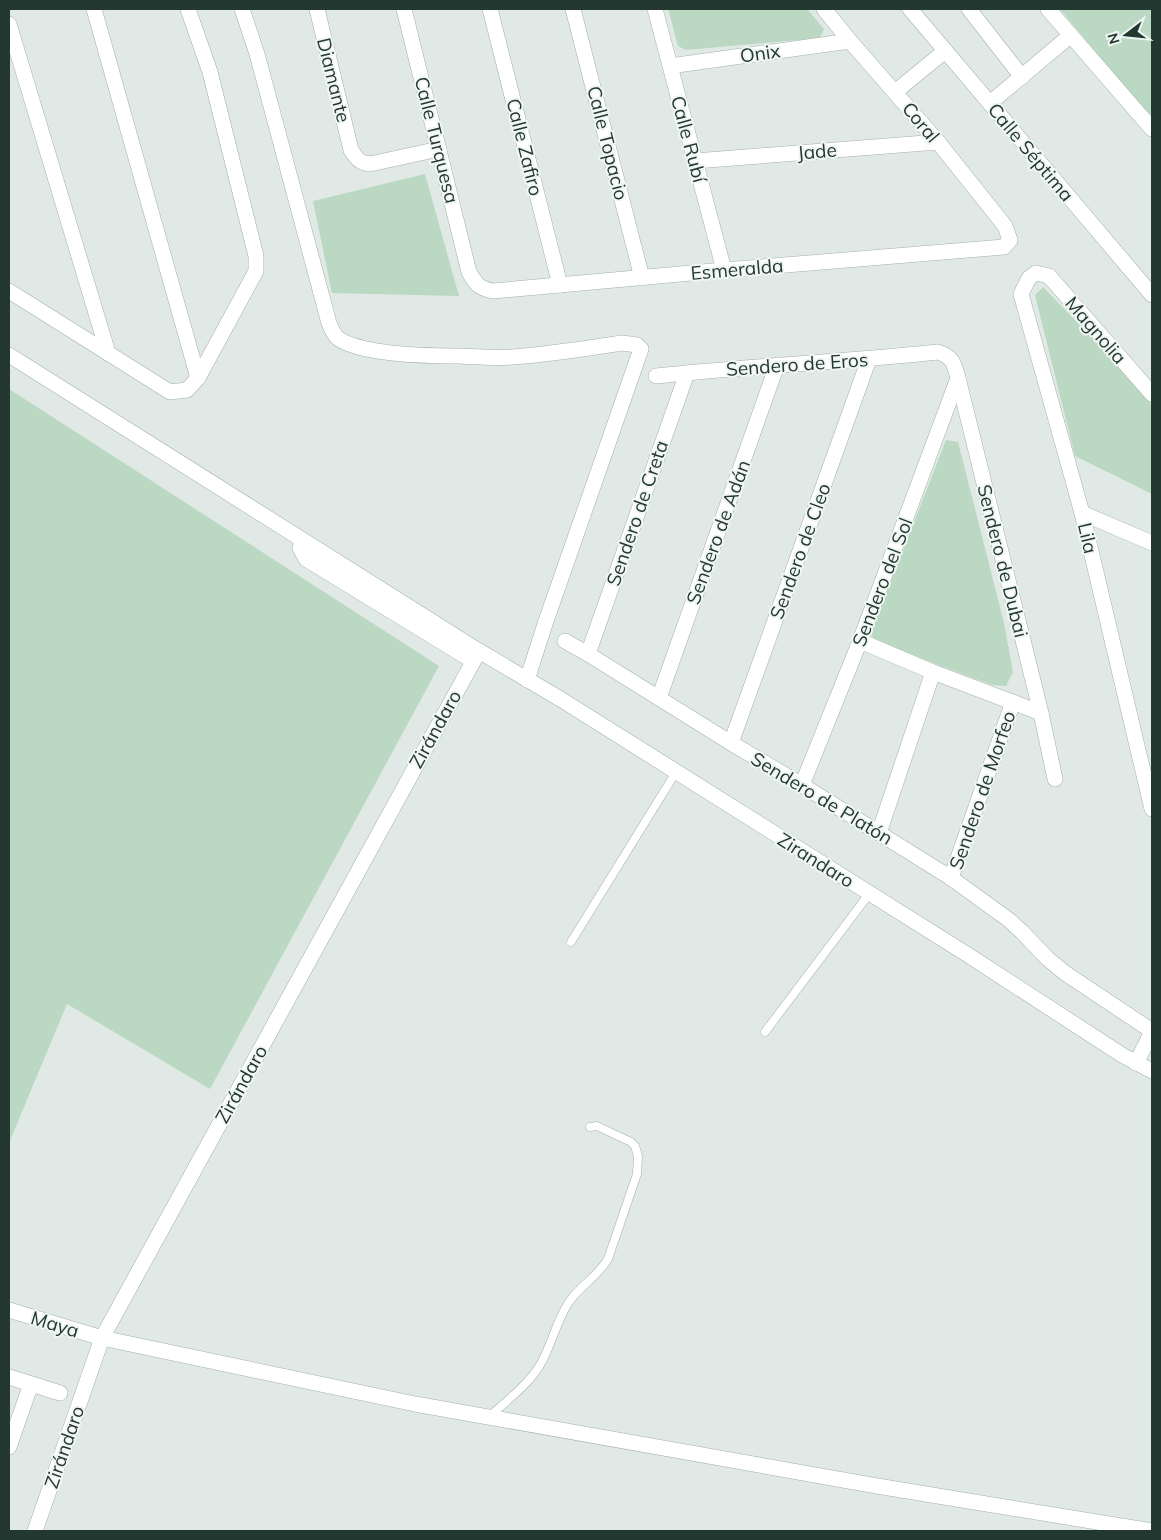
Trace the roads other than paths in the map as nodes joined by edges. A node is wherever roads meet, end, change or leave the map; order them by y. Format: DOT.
graph roads {
  1 [pos="94,9"];
  2 [pos="188,9"];
  3 [pos="242,9"];
  4 [pos="317,9"];
  5 [pos="404,9"];
  6 [pos="490,9"];
  7 [pos="573,9"];
  8 [pos="655,9"];
  9 [pos="824,9"];
  10 [pos="910,9"];
  11 [pos="969,9"];
  12 [pos="1048,9"];
  13 [pos="9,24"];
  14 [pos="1071,35"];
  15 [pos="850,41"];
  16 [pos="945,51"];
  17 [pos="670,66"];
  18 [pos="1022,77"];
  19 [pos="895,92"];
  20 [pos="990,103"];
  21 [pos="1152,129"];
  22 [pos="938,142"];
  23 [pos="439,149"];
  24 [pos="695,161"];
  25 [pos="1010,240"];
  26 [pos="724,270"];
  27 [pos="469,272"];
  28 [pos="1036,273"];
  29 [pos="642,278"];
  30 [pos="560,285"];
  31 [pos="9,290"];
  32 [pos="1152,295"];
  33 [pos="938,352"];
  34 [pos="108,353"];
  35 [pos="9,356"];
  36 [pos="869,359"];
  37 [pos="777,365"];
  38 [pos="687,373"];
  39 [pos="656,376"];
  40 [pos="198,378"];
  41 [pos="958,378"];
  42 [pos="1152,394"];
  43 [pos="1082,514"];
  44 [pos="1152,544"];
  45 [pos="565,641"];
  46 [pos="860,641"];
  47 [pos="588,654"];
  48 [pos="476,656"];
  49 [pos="933,672"];
  50 [pos="527,680"];
  51 [pos="659,698"];
  52 [pos="1013,702"];
  53 [pos="1041,713"];
  54 [pos="731,743"];
  55 [pos="676,772"];
  56 [pos="1055,780"];
  57 [pos="802,785"];
  58 [pos="1152,809"];
  59 [pos="879,832"];
  60 [pos="951,878"];
  61 [pos="869,894"];
  62 [pos="571,942"];
  63 [pos="1152,1031"];
  64 [pos="765,1032"];
  65 [pos="1136,1063"];
  66 [pos="1152,1070"];
  67 [pos="590,1127"];
  68 [pos="9,1310"];
  69 [pos="102,1338"];
  70 [pos="9,1377"];
  71 [pos="31,1384"];
  72 [pos="60,1393"];
  73 [pos="489,1417"];
  74 [pos="9,1447"];
  75 [pos="1152,1530"];
  76 [pos="35,1531"];
  1 -- 40 [label="street"];
  2 -- 40 [label="street"];
  3 -- 50 [label="street"];
  4 -- 23 [label="street, Diamante"];
  5 -- 23 [label="street, Calle Turquesa"];
  6 -- 30 [label="street, Calle Zafiro"];
  7 -- 29 [label="street, Calle Topacio"];
  8 -- 17 [label="street, Calle Rubí"];
  9 -- 15 [label="street, Coral"];
  10 -- 16 [label="street, Calle Séptima"];
  11 -- 18 [label="street"];
  12 -- 14 [label="street"];
  13 -- 34 [label="street"];
  14 -- 18 [label="street"];
  14 -- 21 [label="street"];
  15 -- 17 [label="street, Onix"];
  15 -- 19 [label="street, Coral"];
  16 -- 19 [label="street"];
  16 -- 20 [label="street, Calle Séptima"];
  17 -- 24 [label="street, Calle Rubí"];
  18 -- 20 [label="street"];
  19 -- 22 [label="street, Coral"];
  20 -- 32 [label="street, Calle Séptima"];
  22 -- 24 [label="street, Jade"];
  22 -- 25 [label="street, Coral"];
  23 -- 27 [label="street, Calle Turquesa"];
  24 -- 26 [label="street, Calle Rubí"];
  25 -- 26 [label="street, Esmeralda"];
  26 -- 29 [label="street, Esmeralda"];
  27 -- 30 [label="street, Esmeralda"];
  28 -- 42 [label="street, Magnolia"];
  28 -- 43 [label="street, Lila"];
  29 -- 30 [label="street, Esmeralda"];
  31 -- 34 [label="street"];
  33 -- 36 [label="street, Sendero de Eros"];
  33 -- 41 [label="street, Sendero de Dubai"];
  34 -- 40 [label="street"];
  35 -- 48 [label="street, Zirandaro"];
  36 -- 37 [label="street, Sendero de Eros"];
  36 -- 54 [label="street, Sendero de Cleo"];
  37 -- 38 [label="street, Sendero de Eros"];
  37 -- 51 [label="street, Sendero de Adán"];
  38 -- 39 [label="street, Sendero de Eros"];
  38 -- 47 [label="street, Sendero de Creta"];
  41 -- 46 [label="street, Sendero del Sol"];
  41 -- 53 [label="street, Sendero de Dubai"];
  43 -- 44 [label="street"];
  43 -- 58 [label="street, Lila"];
  45 -- 47 [label="street, Sendero de Platón"];
  46 -- 49 [label="street"];
  46 -- 57 [label="street, Sendero del Sol"];
  47 -- 51 [label="street, Sendero de Platón"];
  48 -- 50 [label="street, Zirandaro"];
  48 -- 69 [label="street, Zirándaro"];
  49 -- 52 [label="street"];
  49 -- 59 [label="street"];
  50 -- 55 [label="street, Zirandaro"];
  51 -- 54 [label="street, Sendero de Platón"];
  52 -- 53 [label="street"];
  52 -- 60 [label="street, Sendero de Morfeo"];
  53 -- 56 [label="street, Sendero de Dubai"];
  54 -- 57 [label="street, Sendero de Platón"];
  55 -- 61 [label="street, Zirandaro"];
  55 -- 62 [label="lane"];
  57 -- 59 [label="street, Sendero de Platón"];
  59 -- 60 [label="street, Sendero de Platón"];
  60 -- 63 [label="street, Sendero de Platón"];
  61 -- 64 [label="lane"];
  61 -- 65 [label="street, Zirandaro"];
  63 -- 65 [label="street"];
  65 -- 66 [label="street, Zirandaro"];
  67 -- 73 [label="lane"];
  68 -- 69 [label="street, Maya"];
  69 -- 73 [label="street, Maya"];
  69 -- 76 [label="street, Zirándaro"];
  70 -- 71 [label="street"];
  71 -- 72 [label="street"];
  71 -- 74 [label="street"];
  73 -- 75 [label="street, Maya"];
}
